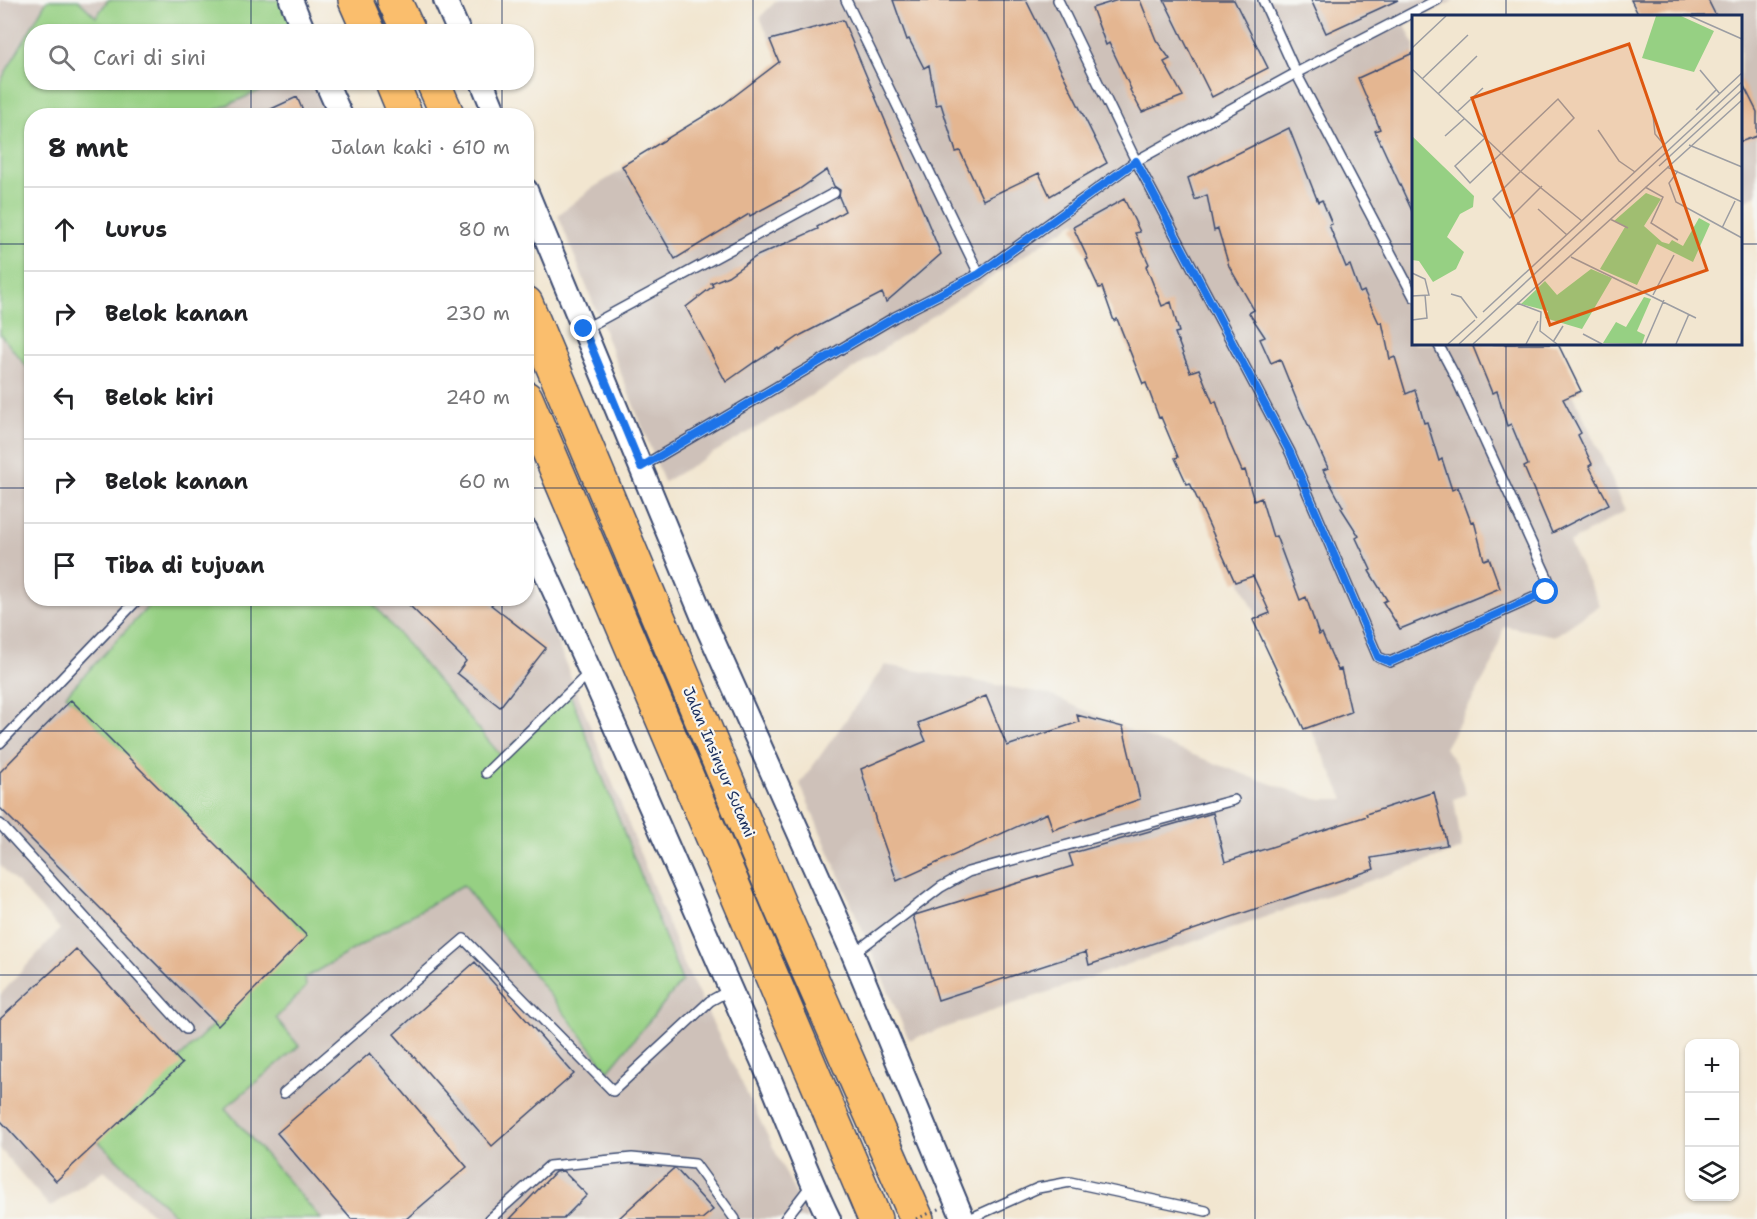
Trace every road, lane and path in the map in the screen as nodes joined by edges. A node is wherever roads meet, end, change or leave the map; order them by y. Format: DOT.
graph roads {
  1 [pos="291,0"];
  2 [pos="355,0"];
  3 [pos="394,0"];
  4 [pos="445,0"];
  5 [pos="846,0"];
  6 [pos="1058,0"];
  7 [pos="1263,0"];
  8 [pos="1437,0"];
  9 [pos="301,24"];
  10 [pos="366,24"];
  11 [pos="405,24"];
  12 [pos="456,24"];
  13 [pos="1296,73"];
  14 [pos="329,90"];
  15 [pos="395,90"];
  16 [pos="437,90"];
  17 [pos="485,90"];
  18 [pos="337,108"];
  19 [pos="403,108"];
  20 [pos="444,108"];
  21 [pos="493,108"];
  22 [pos="1136,161"];
  23 [pos="834,193"];
  24 [pos="534,209"];
  25 [pos="979,274"];
  26 [pos="1412,295"];
  27 [pos="534,322"];
  28 [pos="584,329"];
  29 [pos="1439,345"];
  30 [pos="534,417"];
  31 [pos="641,467"];
  32 [pos="534,547"];
  33 [pos="131,606"];
  34 [pos="592,671"];
  35 [pos="0,743"];
  36 [pos="486,773"];
  37 [pos="1234,800"];
  38 [pos="0,824"];
  39 [pos="853,954"];
  40 [pos="730,990"];
  41 [pos="186,1029"];
  42 [pos="284,1093"];
  43 [pos="812,1184"];
  44 [pos="1206,1211"];
  45 [pos="926,1215"];
  46 [pos="490,1219"];
  47 [pos="735,1219"];
  48 [pos="785,1219"];
  49 [pos="829,1219"];
  50 [pos="875,1219"];
  51 [pos="963,1219"];
  52 [pos="969,1219"];
  1 -- 9 [label="street"];
  2 -- 10 [label="highway"];
  3 -- 11 [label="highway"];
  4 -- 12 [label="street"];
  5 -- 25 [label="lane"];
  6 -- 22 [label="lane"];
  7 -- 13 [label="lane"];
  8 -- 13 [label="lane"];
  13 -- 22 [label="lane"];
  13 -- 26 [label="lane"];
  14 -- 18 [label="street"];
  15 -- 19 [label="highway"];
  16 -- 20 [label="highway"];
  17 -- 21 [label="street"];
  22 -- 25 [label="lane"];
  22 -- 29 [label="lane"];
  23 -- 28 [label="lane"];
  24 -- 28 [label="street"];
  25 -- 31 [label="lane"];
  27 -- 45 [label="highway, Jalan Insinyur Sutami"];
  28 -- 31 [label="street"];
  30 -- 50 [label="highway"];
  31 -- 39 [label="street"];
  32 -- 34 [label="street"];
  33 -- 35 [label="lane"];
  34 -- 36 [label="lane"];
  34 -- 40 [label="street"];
  37 -- 39 [label="lane"];
  38 -- 41 [label="lane"];
  39 -- 51 [label="street"];
  40 -- 42 [label="lane"];
  40 -- 43 [label="street"];
  43 -- 48 [label="lane"];
  43 -- 49 [label="street"];
  44 -- 52 [label="lane"];
  46 -- 47 [label="lane"];
}
